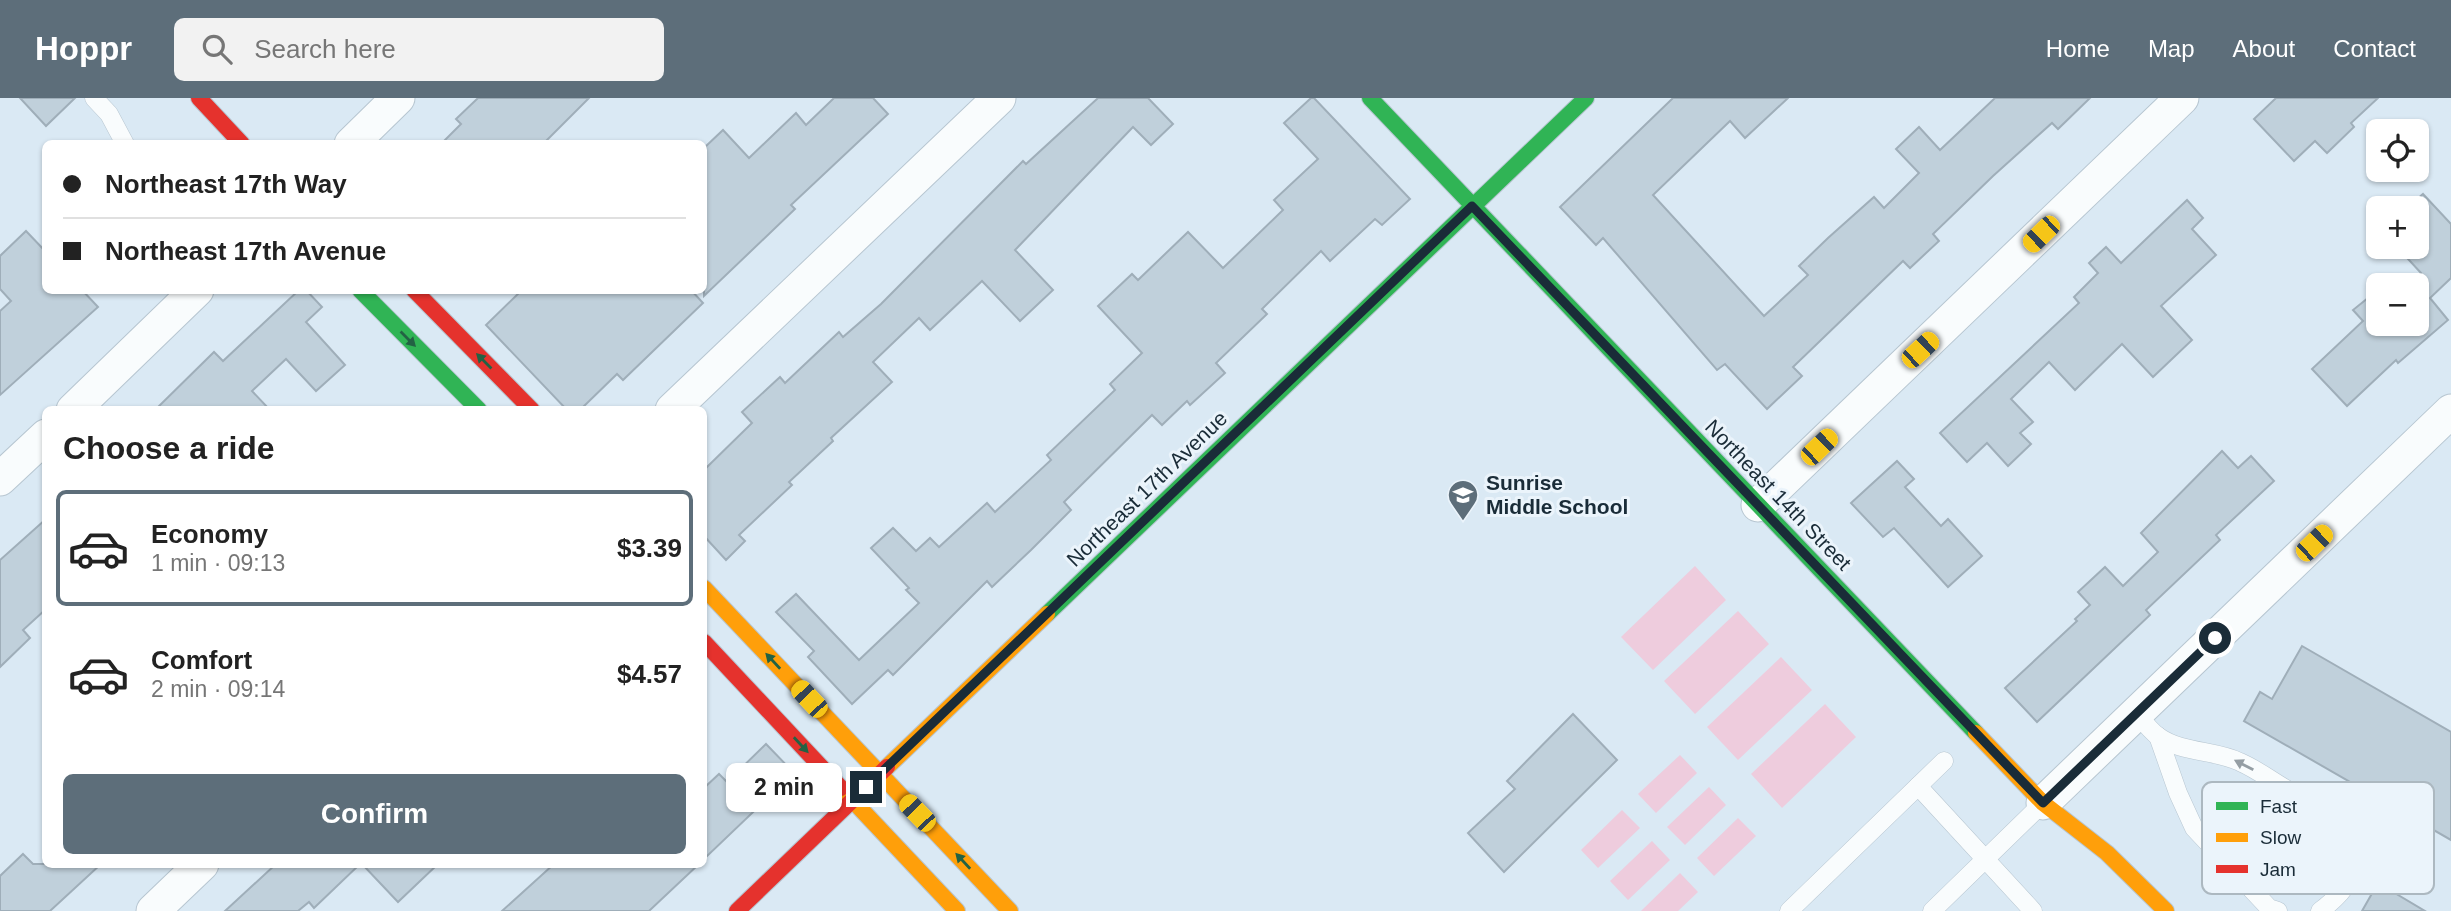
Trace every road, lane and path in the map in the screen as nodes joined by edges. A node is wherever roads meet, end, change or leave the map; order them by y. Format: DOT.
graph roads {
  1 [pos="94,98"];
  2 [pos="199,98"];
  3 [pos="398,98"];
  4 [pos="999,98"];
  5 [pos="1370,98"];
  6 [pos="1586,98"];
  7 [pos="2182,98"];
  8 [pos="123,140"];
  9 [pos="238,140"];
  10 [pos="355,140"];
  11 [pos="1472,206"];
  12 [pos="193,294"];
  13 [pos="364,294"];
  14 [pos="418,294"];
  15 [pos="77,406"];
  16 [pos="475,406"];
  17 [pos="528,406"];
  18 [pos="677,406"];
  19 [pos="2451,411"];
  20 [pos="42,440"];
  21 [pos="0,479"];
  22 [pos="1758,505"];
  23 [pos="707,591"];
  24 [pos="707,645"];
  25 [pos="2147,725"];
  26 [pos="1944,761"];
  27 [pos="880,774"];
  28 [pos="2274,782"];
  29 [pos="1918,786"];
  30 [pos="852,799"];
  31 [pos="2043,803"];
  32 [pos="2202,836"];
  33 [pos="1984,860"];
  34 [pos="198,868"];
  35 [pos="2257,894"];
  36 [pos="2336,894"];
  37 [pos="153,911"];
  38 [pos="737,911"];
  39 [pos="957,911"];
  40 [pos="1010,911"];
  41 [pos="1789,911"];
  42 [pos="1932,911"];
  43 [pos="2033,911"];
  44 [pos="2166,911"];
  45 [pos="2278,911"];
  46 [pos="2320,911"];
  1 -- 8 [label="lane"];
  2 -- 9 [label="street"];
  3 -- 10 [label="street"];
  4 -- 18 [label="street"];
  5 -- 11 [label="street, Northeast 14th Street"];
  6 -- 11 [label="street, Northeast 17th Avenue"];
  7 -- 22 [label="street"];
  11 -- 22 [label="street, Northeast 14th Street"];
  11 -- 27 [label="street, Northeast 17th Avenue"];
  12 -- 15 [label="street"];
  13 -- 16 [label="street, one-way"];
  17 -- 14 [label="street, one-way"];
  19 -- 25 [label="street"];
  20 -- 21 [label="street"];
  22 -- 31 [label="street, Northeast 14th Street"];
  27 -- 23 [label="street, one-way"];
  24 -- 30 [label="street, one-way"];
  28 -- 25 [label="lane, one-way"];
  25 -- 31 [label="street"];
  25 -- 32 [label="lane"];
  26 -- 29 [label="lane"];
  27 -- 30 [label="street, Northeast 17th Avenue"];
  40 -- 27 [label="street, one-way"];
  29 -- 33 [label="lane"];
  29 -- 41 [label="lane"];
  30 -- 38 [label="street, Northeast 17th Avenue"];
  30 -- 39 [label="street"];
  31 -- 33 [label="lane"];
  31 -- 44 [label="street, Northeast 14th Street"];
  33 -- 42 [label="lane"];
  33 -- 43 [label="lane"];
  34 -- 37 [label="street"];
  35 -- 45 [label="lane"];
  46 -- 36 [label="lane, one-way"];
}
